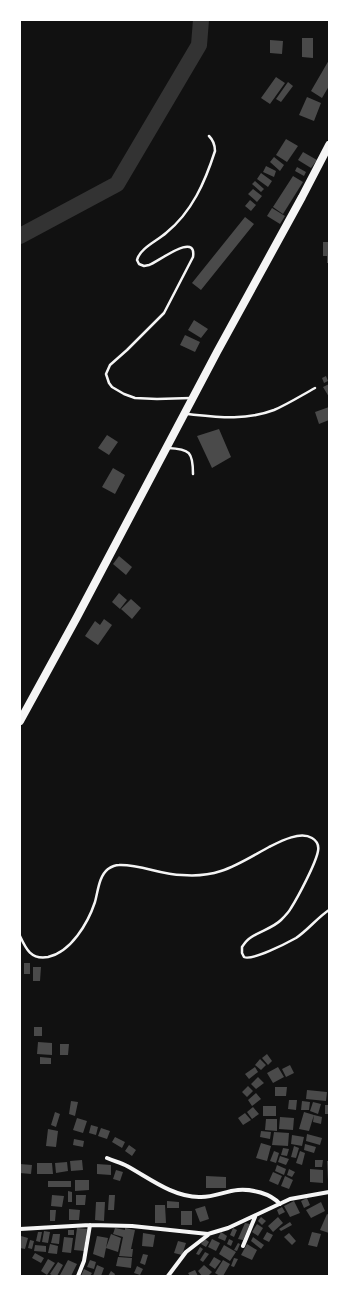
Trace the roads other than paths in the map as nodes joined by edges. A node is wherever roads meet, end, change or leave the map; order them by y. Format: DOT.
graph roads {
  1 [pos="209,136"];
  2 [pos="329,145"];
  3 [pos="315,388"];
  4 [pos="193,398"];
  5 [pos="185,413"];
  6 [pos="166,448"];
  7 [pos="193,474"];
  8 [pos="20,721"];
  9 [pos="329,910"];
  10 [pos="20,936"];
  11 [pos="107,1158"];
  12 [pos="329,1192"];
  13 [pos="280,1204"];
  14 [pos="255,1216"];
  15 [pos="90,1225"];
  16 [pos="20,1229"];
  17 [pos="208,1234"];
  18 [pos="243,1246"];
  19 [pos="78,1276"];
  20 [pos="168,1276"];
  1 -- 4 [label="lane"];
  2 -- 4 [label="highway"];
  3 -- 5 [label="lane"];
  4 -- 5 [label="highway"];
  5 -- 6 [label="highway"];
  6 -- 7 [label="lane"];
  6 -- 8 [label="highway"];
  9 -- 10 [label="lane"];
  11 -- 13 [label="street"];
  12 -- 13 [label="street"];
  13 -- 14 [label="street"];
  14 -- 17 [label="street"];
  14 -- 18 [label="street"];
  15 -- 16 [label="street"];
  15 -- 17 [label="street"];
  15 -- 19 [label="street"];
  17 -- 20 [label="street"];
}
